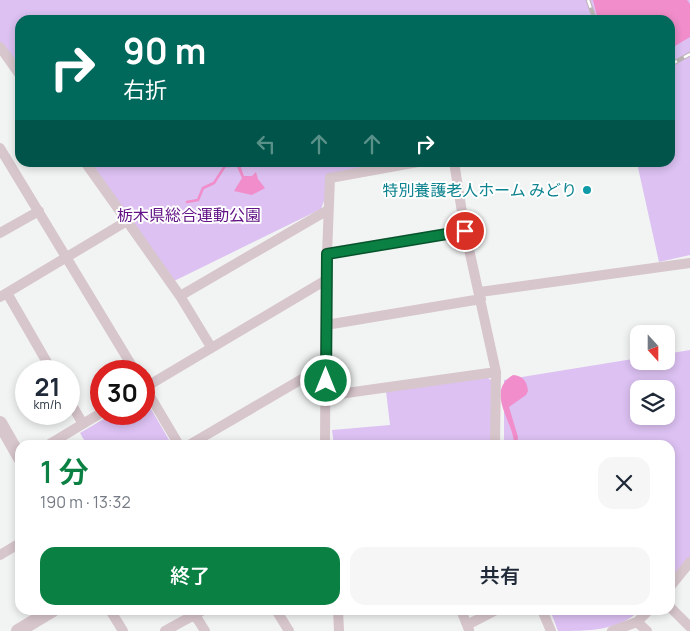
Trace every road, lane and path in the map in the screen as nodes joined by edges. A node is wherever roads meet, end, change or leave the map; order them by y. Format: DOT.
graph roads {
  1 [pos="0,47"];
  2 [pos="15,68"];
  3 [pos="0,148"];
  4 [pos="89,167"];
  5 [pos="390,167"];
  6 [pos="455,167"];
  7 [pos="328,210"];
  8 [pos="38,211"];
  9 [pos="127,221"];
  10 [pos="465,231"];
  11 [pos="0,233"];
  12 [pos="327,254"];
  13 [pos="68,257"];
  14 [pos="690,263"];
  15 [pos="326,280"];
  16 [pos="3,295"];
  17 [pos="180,296"];
  18 [pos="480,296"];
  19 [pos="326,325"];
  20 [pos="211,347"];
  21 [pos="45,360"];
  22 [pos="129,360"];
  23 [pos="326,365"];
  24 [pos="496,372"];
  25 [pos="155,380"];
  26 [pos="325,396"];
  27 [pos="155,406"];
  28 [pos="80,419"];
  29 [pos="90,420"];
  30 [pos="0,423"];
  31 [pos="83,424"];
  32 [pos="56,440"];
  33 [pos="175,440"];
  34 [pos="198,440"];
  35 [pos="325,440"];
  36 [pos="495,440"];
  37 [pos="15,449"];
  38 [pos="15,546"];
  39 [pos="0,555"];
  40 [pos="690,562"];
  41 [pos="675,581"];
  42 [pos="675,612"];
  43 [pos="45,615"];
  44 [pos="113,615"];
  45 [pos="194,615"];
  46 [pos="200,615"];
  47 [pos="279,615"];
  48 [pos="338,615"];
  49 [pos="463,615"];
  50 [pos="488,615"];
  51 [pos="544,615"];
  52 [pos="644,615"];
  53 [pos="637,622"];
  54 [pos="690,627"];
  55 [pos="468,628"];
  56 [pos="18,631"];
  57 [pos="123,631"];
  58 [pos="165,631"];
  59 [pos="205,631"];
  60 [pos="289,631"];
  61 [pos="340,631"];
  62 [pos="551,631"];
  63 [pos="612,631"];
  64 [pos="646,631"];
  1 -- 2 [label="street"];
  3 -- 8 [label="street"];
  4 -- 9 [label="street"];
  5 -- 7 [label="street"];
  6 -- 10 [label="street"];
  7 -- 12 [label="street"];
  7 -- 17 [label="street"];
  8 -- 11 [label="street"];
  8 -- 13 [label="street"];
  9 -- 13 [label="street"];
  9 -- 17 [label="street"];
  10 -- 12 [label="street"];
  10 -- 18 [label="street"];
  12 -- 15 [label="street"];
  13 -- 16 [label="street"];
  13 -- 22 [label="street"];
  14 -- 18 [label="street"];
  15 -- 19 [label="street"];
  15 -- 20 [label="street"];
  16 -- 21 [label="street"];
  17 -- 20 [label="street"];
  18 -- 19 [label="street"];
  18 -- 24 [label="street"];
  19 -- 23 [label="street"];
  20 -- 25 [label="street"];
  23 -- 26 [label="street"];
  23 -- 34 [label="street"];
  24 -- 26 [label="street"];
  24 -- 36 [label="street"];
  26 -- 35 [label="street"];
  27 -- 33 [label="street"];
  28 -- 31 [label="street"];
  29 -- 31 [label="street"];
  30 -- 37 [label="street"];
  31 -- 32 [label="street"];
  38 -- 39 [label="street"];
  40 -- 41 [label="street"];
  42 -- 54 [label="street"];
  43 -- 56 [label="street"];
  44 -- 57 [label="street"];
  45 -- 58 [label="street"];
  46 -- 59 [label="street"];
  47 -- 60 [label="street"];
  48 -- 61 [label="street"];
  49 -- 55 [label="street"];
  50 -- 55 [label="street"];
  51 -- 62 [label="street"];
  52 -- 53 [label="street"];
  53 -- 63 [label="street"];
  53 -- 64 [label="street"];
}
